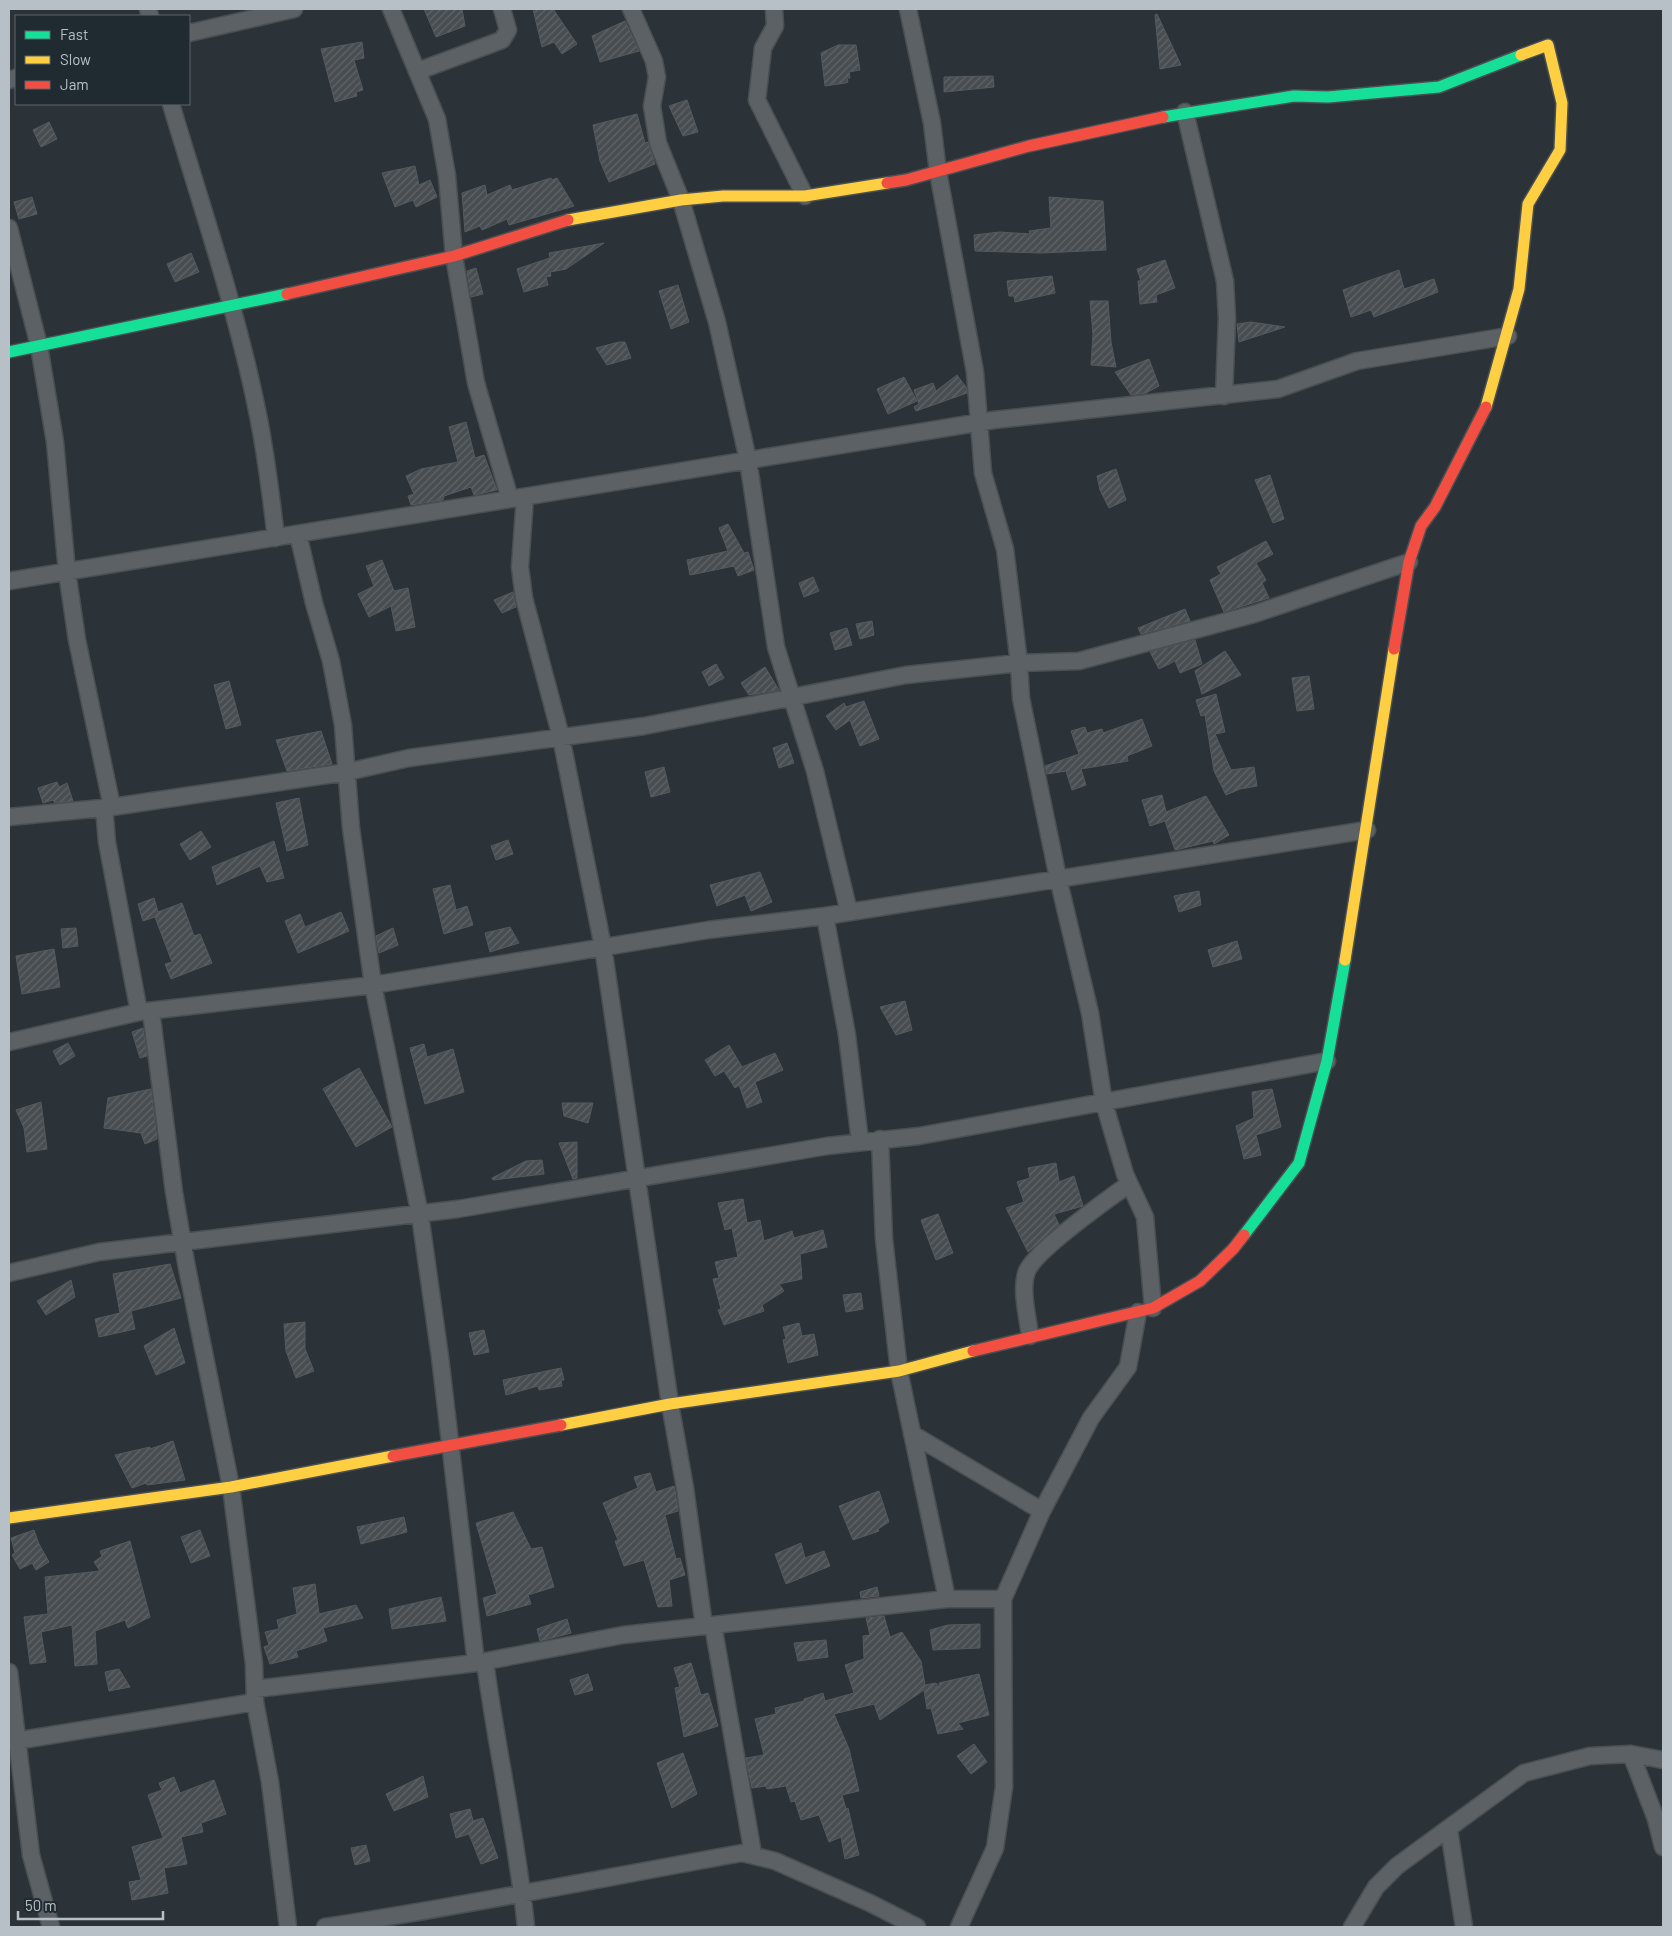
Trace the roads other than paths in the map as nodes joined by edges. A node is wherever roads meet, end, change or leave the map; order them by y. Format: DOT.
graph roads {
  1 [pos="294,9"];
  2 [pos="391,9"];
  3 [pos="502,9"];
  4 [pos="631,9"];
  5 [pos="774,9"];
  6 [pos="908,9"];
  7 [pos="190,33"];
  8 [pos="418,71"];
  9 [pos="171,105"];
  10 [pos="1185,112"];
  11 [pos="938,172"];
  12 [pos="806,196"];
  13 [pos="681,200"];
  14 [pos="9,228"];
  15 [pos="454,256"];
  16 [pos="231,306"];
  17 [pos="1508,336"];
  18 [pos="40,346"];
  19 [pos="9,352"];
  20 [pos="1224,396"];
  21 [pos="980,422"];
  22 [pos="748,460"];
  23 [pos="518,498"];
  24 [pos="298,534"];
  25 [pos="276,538"];
  26 [pos="1410,562"];
  27 [pos="67,572"];
  28 [pos="9,581"];
  29 [pos="1019,663"];
  30 [pos="792,697"];
  31 [pos="562,738"];
  32 [pos="347,772"];
  33 [pos="108,807"];
  34 [pos="9,817"];
  35 [pos="1366,830"];
  36 [pos="1058,878"];
  37 [pos="849,912"];
  38 [pos="825,916"];
  39 [pos="603,947"];
  40 [pos="373,985"];
  41 [pos="145,1012"];
  42 [pos="9,1042"];
  43 [pos="1327,1061"];
  44 [pos="1104,1103"];
  45 [pos="880,1140"];
  46 [pos="860,1141"];
  47 [pos="637,1178"];
  48 [pos="1129,1184"];
  49 [pos="420,1214"];
  50 [pos="183,1242"];
  51 [pos="9,1273"];
  52 [pos="1145,1310"];
  53 [pos="1030,1336"];
  54 [pos="899,1371"];
  55 [pos="670,1404"];
  56 [pos="912,1434"];
  57 [pos="451,1445"];
  58 [pos="231,1487"];
  59 [pos="1042,1511"];
  60 [pos="9,1518"];
  61 [pos="1003,1598"];
  62 [pos="947,1599"];
  63 [pos="708,1626"];
  64 [pos="480,1663"];
  65 [pos="9,1672"];
  66 [pos="255,1695"];
  67 [pos="12,1741"];
  68 [pos="1630,1754"];
  69 [pos="1663,1760"];
  70 [pos="1449,1830"];
  71 [pos="1663,1847"];
  72 [pos="753,1854"];
  73 [pos="522,1892"];
  74 [pos="51,1927"];
  75 [pos="288,1927"];
  76 [pos="325,1927"];
  77 [pos="526,1927"];
  78 [pos="917,1927"];
  79 [pos="959,1927"];
  80 [pos="1352,1927"];
  81 [pos="1464,1927"];
  1 -- 7 [label="street"];
  2 -- 8 [label="street"];
  3 -- 8 [label="street"];
  4 -- 13 [label="street"];
  5 -- 12 [label="street"];
  6 -- 11 [label="street"];
  8 -- 15 [label="street"];
  9 -- 16 [label="street"];
  10 -- 11 [label="street"];
  10 -- 17 [label="street"];
  10 -- 20 [label="street"];
  11 -- 12 [label="street"];
  11 -- 21 [label="street"];
  12 -- 13 [label="street"];
  13 -- 15 [label="street"];
  13 -- 22 [label="street"];
  14 -- 18 [label="street"];
  15 -- 16 [label="street"];
  15 -- 23 [label="street"];
  16 -- 18 [label="street"];
  16 -- 25 [label="street"];
  17 -- 20 [label="street"];
  17 -- 26 [label="street"];
  18 -- 19 [label="street"];
  18 -- 27 [label="street"];
  20 -- 21 [label="street"];
  21 -- 22 [label="street"];
  21 -- 29 [label="street"];
  22 -- 23 [label="street"];
  22 -- 30 [label="street"];
  23 -- 24 [label="street"];
  23 -- 31 [label="street"];
  24 -- 25 [label="street"];
  24 -- 32 [label="street"];
  25 -- 27 [label="street"];
  26 -- 29 [label="street"];
  26 -- 35 [label="street"];
  27 -- 28 [label="street"];
  27 -- 33 [label="street"];
  29 -- 30 [label="street"];
  29 -- 36 [label="street"];
  30 -- 31 [label="street"];
  30 -- 37 [label="street"];
  31 -- 32 [label="street"];
  31 -- 39 [label="street"];
  32 -- 33 [label="street"];
  32 -- 40 [label="street"];
  33 -- 34 [label="street"];
  33 -- 41 [label="street"];
  35 -- 36 [label="street"];
  35 -- 43 [label="street"];
  36 -- 37 [label="street"];
  36 -- 44 [label="street"];
  37 -- 38 [label="street"];
  38 -- 39 [label="street"];
  38 -- 46 [label="street"];
  39 -- 40 [label="street"];
  39 -- 47 [label="street"];
  40 -- 41 [label="street"];
  40 -- 49 [label="street"];
  41 -- 42 [label="street"];
  41 -- 50 [label="street"];
  43 -- 44 [label="street"];
  43 -- 52 [label="street"];
  44 -- 45 [label="street"];
  44 -- 48 [label="street"];
  45 -- 46 [label="street"];
  45 -- 54 [label="street"];
  46 -- 47 [label="street"];
  47 -- 49 [label="street"];
  47 -- 55 [label="street"];
  48 -- 52 [label="street"];
  48 -- 53 [label="street"];
  49 -- 50 [label="street"];
  49 -- 57 [label="street"];
  50 -- 51 [label="street"];
  50 -- 58 [label="street"];
  52 -- 53 [label="street"];
  52 -- 59 [label="street"];
  53 -- 54 [label="street"];
  54 -- 55 [label="street"];
  54 -- 56 [label="street"];
  55 -- 57 [label="street"];
  55 -- 63 [label="street"];
  56 -- 59 [label="street"];
  56 -- 62 [label="street"];
  57 -- 58 [label="street"];
  57 -- 64 [label="street"];
  58 -- 60 [label="street"];
  58 -- 66 [label="street"];
  59 -- 61 [label="street"];
  61 -- 62 [label="street"];
  61 -- 79 [label="street"];
  62 -- 63 [label="street"];
  63 -- 64 [label="street"];
  63 -- 72 [label="street"];
  64 -- 66 [label="street"];
  64 -- 73 [label="street"];
  65 -- 67 [label="street"];
  66 -- 67 [label="street"];
  66 -- 75 [label="street"];
  67 -- 74 [label="street"];
  68 -- 69 [label="street"];
  68 -- 70 [label="street"];
  68 -- 71 [label="street"];
  70 -- 80 [label="street"];
  70 -- 81 [label="street"];
  72 -- 73 [label="street"];
  72 -- 78 [label="street"];
  73 -- 76 [label="street"];
  73 -- 77 [label="street"];
}
